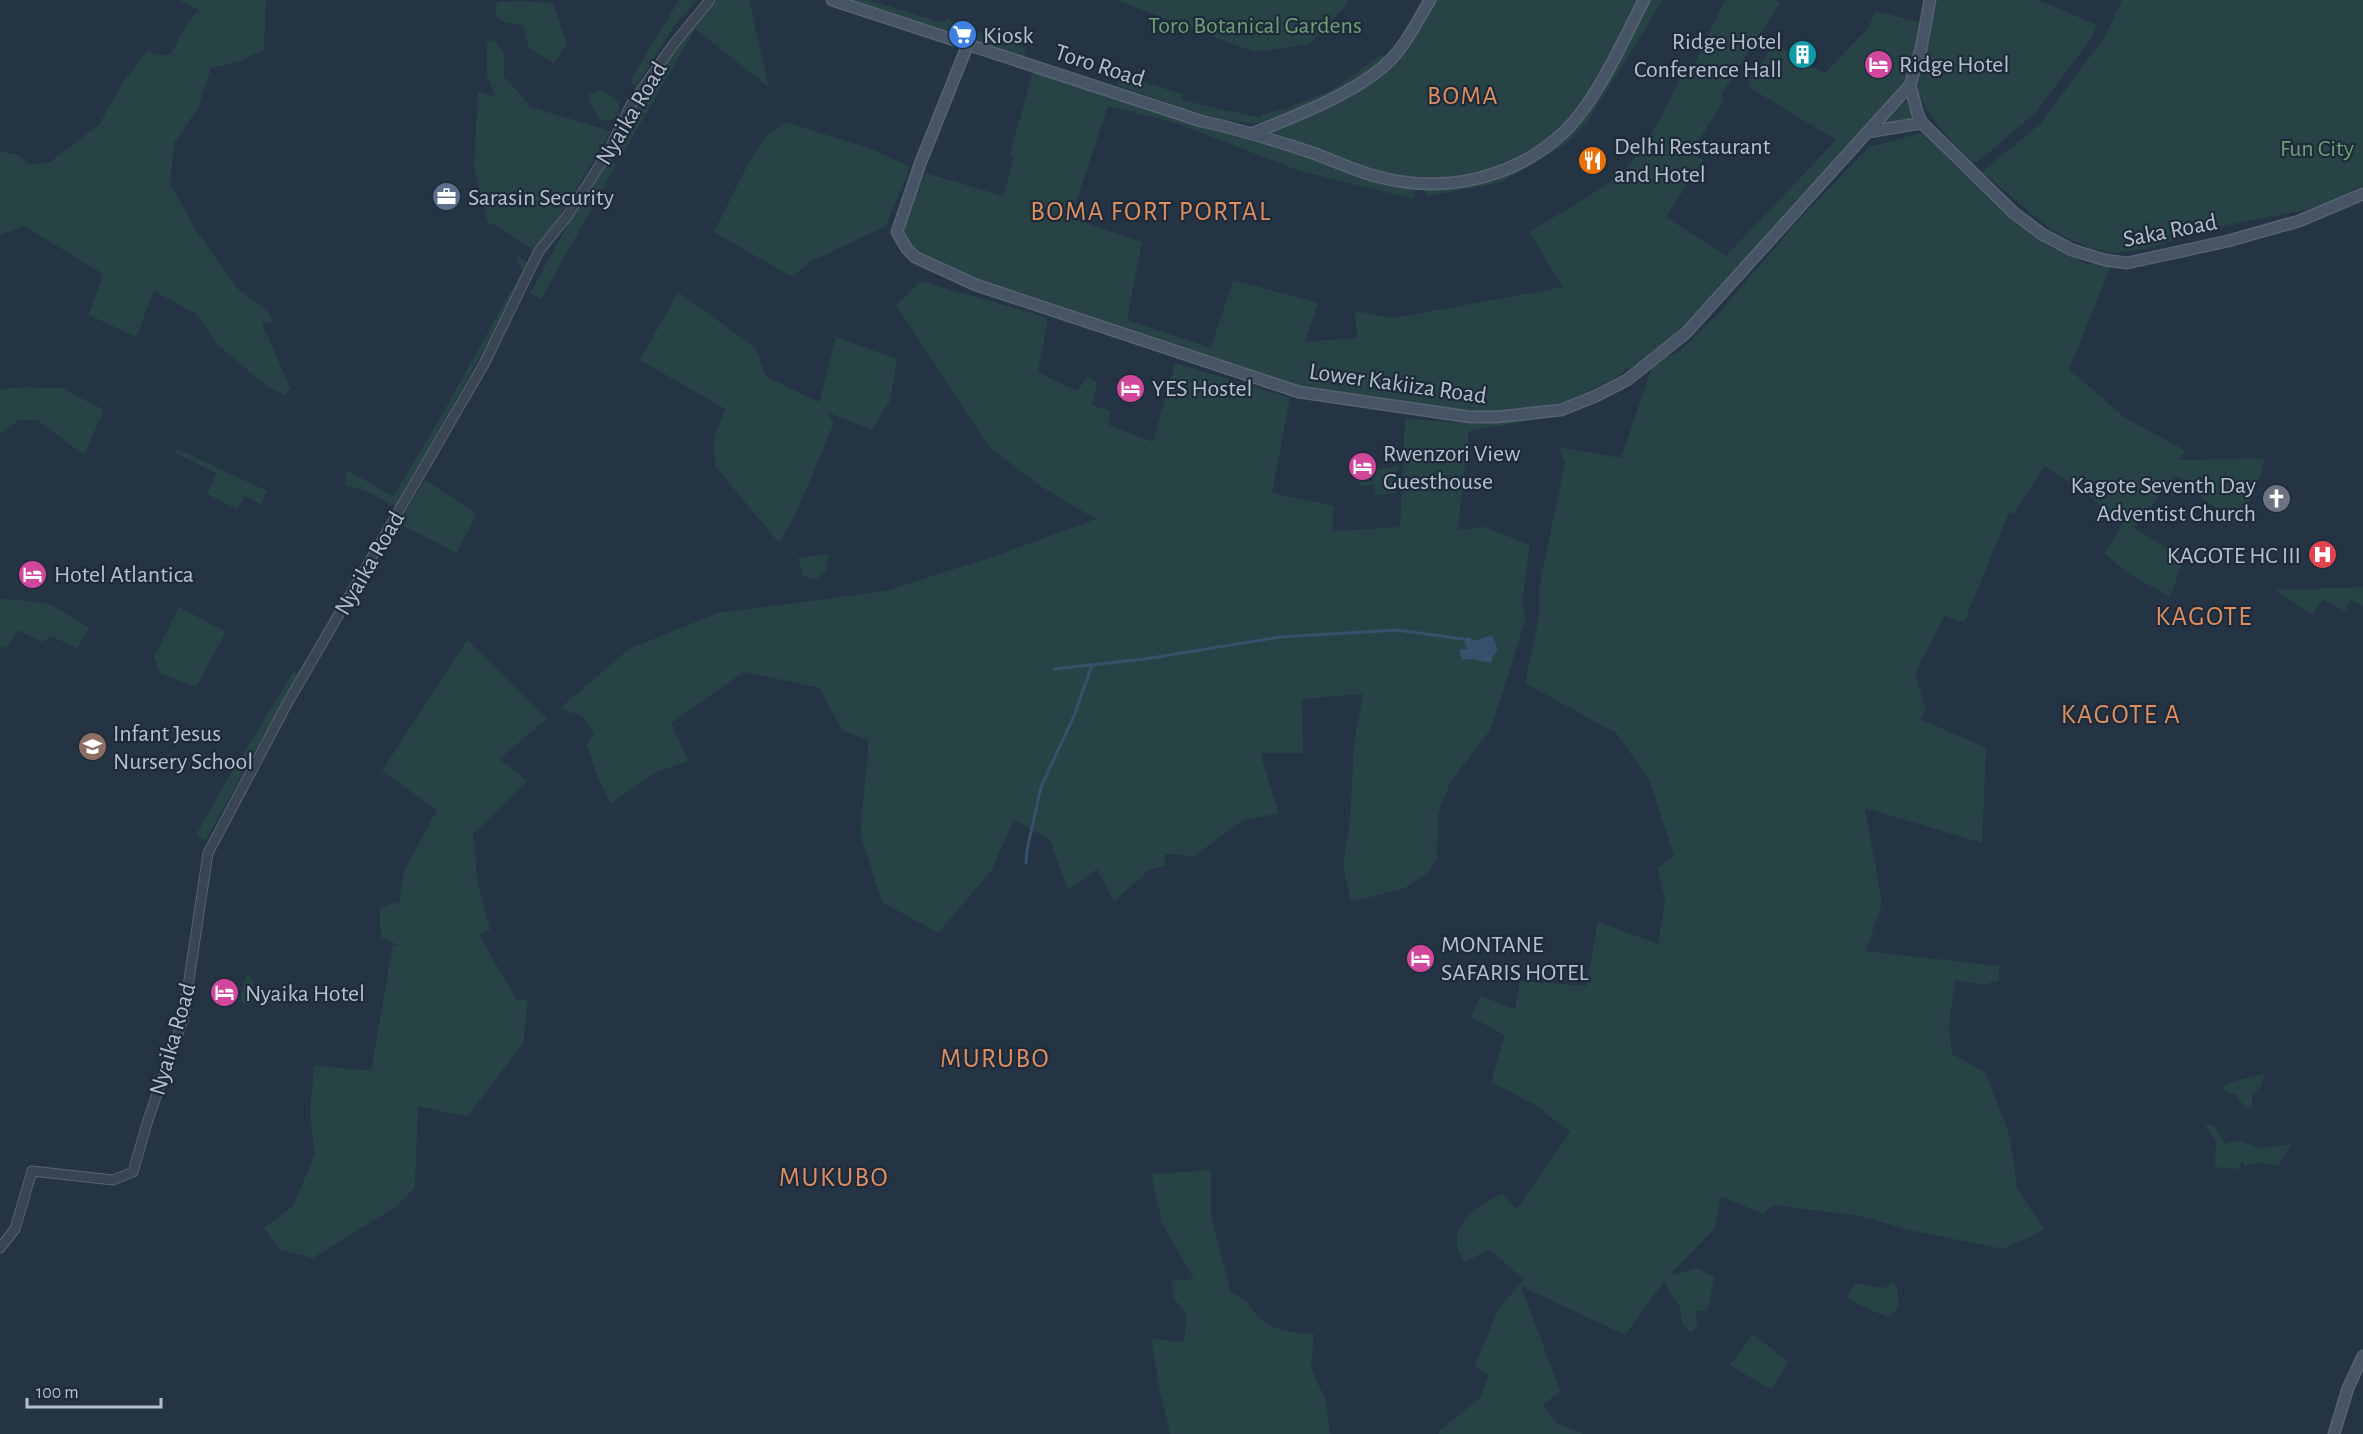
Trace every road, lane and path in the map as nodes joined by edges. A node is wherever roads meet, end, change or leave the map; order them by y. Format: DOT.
graph roads {
  1 [pos="710,0"];
  2 [pos="832,0"];
  3 [pos="1430,0"];
  4 [pos="1644,0"];
  5 [pos="1930,0"];
  6 [pos="968,44"];
  7 [pos="1910,85"];
  8 [pos="1922,123"];
  9 [pos="1868,132"];
  10 [pos="1253,133"];
  11 [pos="2363,195"];
  12 [pos="0,1248"];
  13 [pos="2363,1356"];
  14 [pos="2334,1434"];
  1 -- 12 [label="street, Nyaika Road"];
  2 -- 6 [label="main road, Toro Road"];
  3 -- 10 [label="main road"];
  4 -- 10 [label="main road, Toro Road"];
  5 -- 7 [label="main road, Lower Kakiiza Road"];
  6 -- 9 [label="main road, Lower Kakiiza Road"];
  6 -- 10 [label="main road, Toro Road"];
  7 -- 8 [label="main road, Saka Road"];
  7 -- 9 [label="main road, Lower Kakiiza Road"];
  8 -- 9 [label="main road"];
  8 -- 11 [label="main road, Saka Road"];
  13 -- 14 [label="main road"];
}
